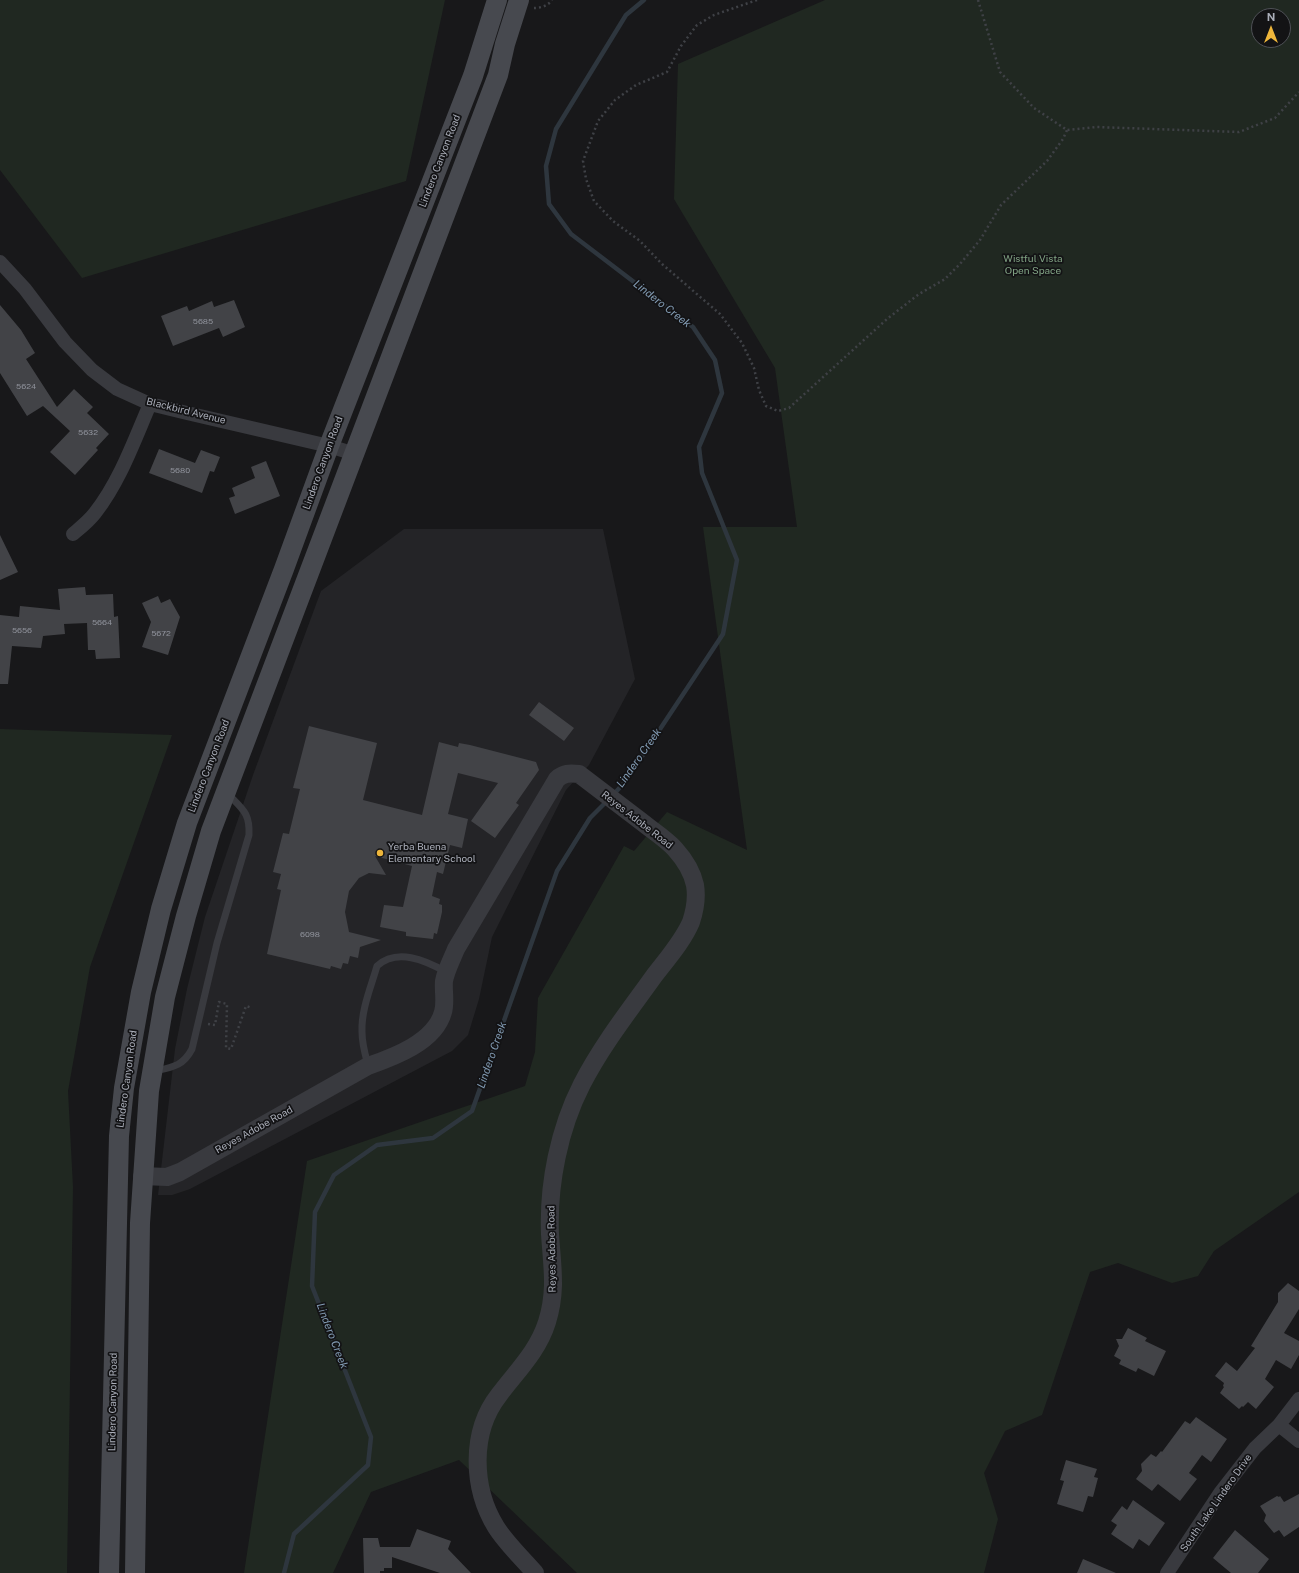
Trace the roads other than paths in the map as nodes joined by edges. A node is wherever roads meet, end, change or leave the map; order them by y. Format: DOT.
graph roads {
  1 [pos="498,0"];
  2 [pos="519,0"];
  3 [pos="0,262"];
  4 [pos="150,404"];
  5 [pos="329,446"];
  6 [pos="355,454"];
  7 [pos="73,534"];
  8 [pos="226,791"];
  9 [pos="446,972"];
  10 [pos="368,1066"];
  11 [pos="153,1071"];
  12 [pos="142,1176"];
  13 [pos="114,1331"];
  14 [pos="139,1332"];
  15 [pos="1299,1399"];
  16 [pos="1279,1425"];
  17 [pos="1299,1441"];
  18 [pos="109,1573"];
  19 [pos="135,1573"];
  20 [pos="535,1573"];
  21 [pos="1167,1573"];
  1 -- 5 [label="main road, Lindero Canyon Road"];
  2 -- 6 [label="main road"];
  3 -- 4 [label="street, Blackbird Avenue"];
  4 -- 5 [label="street, Blackbird Avenue"];
  4 -- 7 [label="street"];
  5 -- 6 [label="street, Blackbird Avenue"];
  5 -- 13 [label="main road, Lindero Canyon Road"];
  6 -- 8 [label="main road"];
  8 -- 11 [label="main road"];
  8 -- 11 [label="lane"];
  9 -- 10 [label="street, Reyes Adobe Road"];
  9 -- 10 [label="lane"];
  9 -- 20 [label="street, Reyes Adobe Road"];
  10 -- 12 [label="street, Reyes Adobe Road"];
  11 -- 12 [label="main road"];
  12 -- 14 [label="main road"];
  13 -- 14 [label="main road"];
  13 -- 18 [label="main road, Lindero Canyon Road"];
  14 -- 19 [label="main road"];
  15 -- 16 [label="street, South Lake Lindero Drive"];
  16 -- 17 [label="street"];
  16 -- 21 [label="street, South Lake Lindero Drive"];
}
